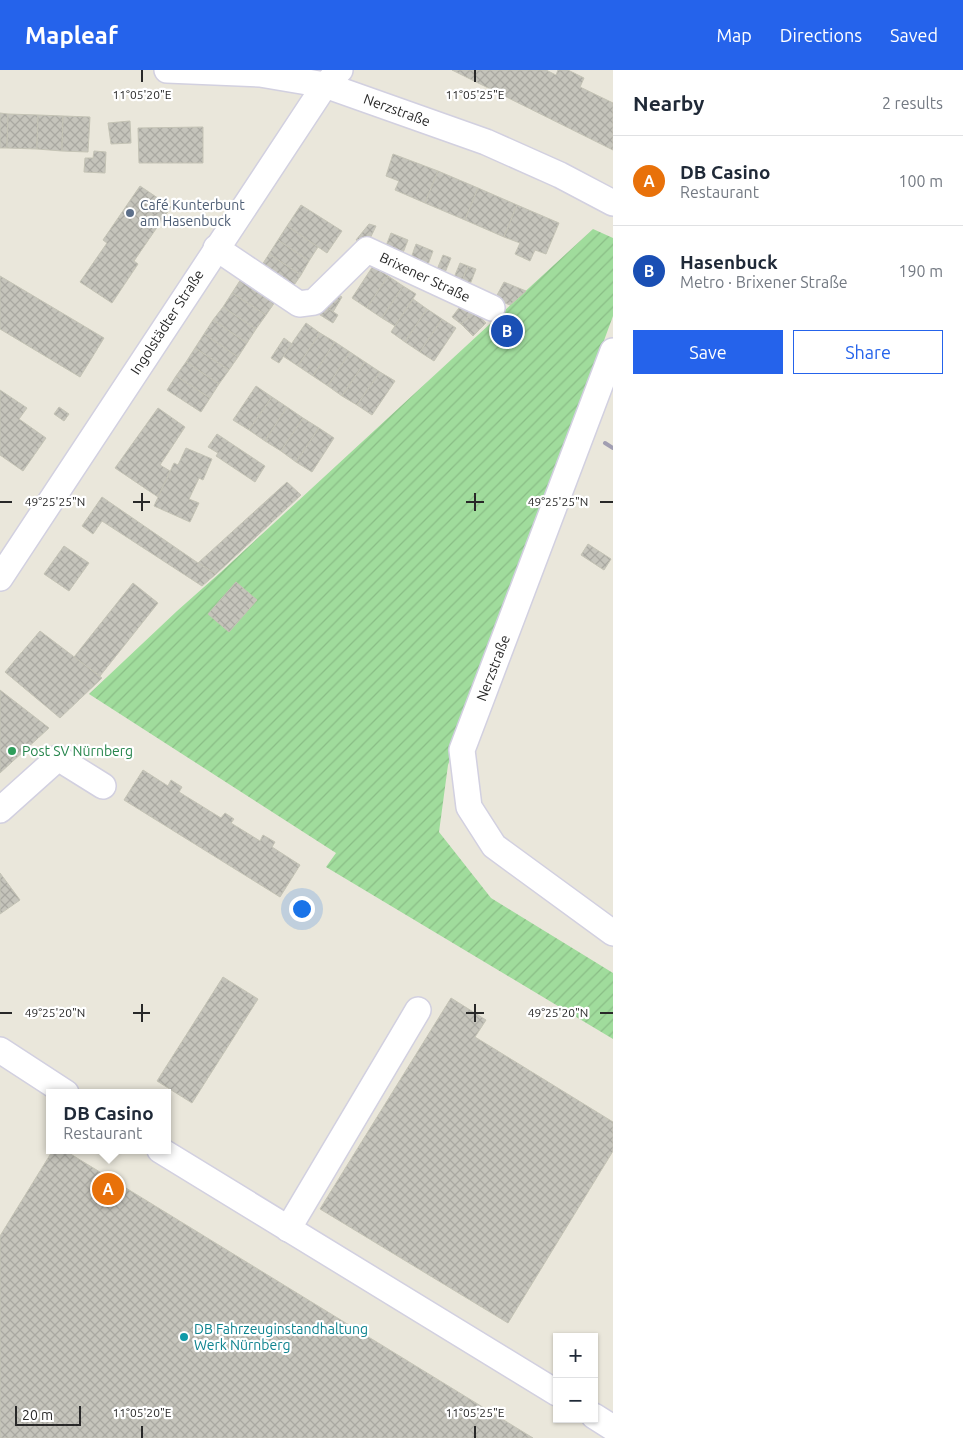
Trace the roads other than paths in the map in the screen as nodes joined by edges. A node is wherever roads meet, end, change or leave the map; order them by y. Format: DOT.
graph roads {
  1 [pos="167,70"];
  2 [pos="332,77"];
  3 [pos="613,203"];
  4 [pos="216,248"];
  5 [pos="492,308"];
  6 [pos="613,351"];
  7 [pos="0,578"];
  8 [pos="103,786"];
  9 [pos="0,810"];
  10 [pos="613,932"];
  11 [pos="418,1010"];
  12 [pos="0,1050"];
  13 [pos="60,1089"];
  14 [pos="166,1154"];
  15 [pos="288,1229"];
  16 [pos="553,1391"];
  17 [pos="598,1419"];
  18 [pos="613,1428"];
  1 -- 2 [label="street, Nerzstraße"];
  2 -- 3 [label="street, Nerzstraße"];
  2 -- 4 [label="street, Ingolstädter Straße"];
  4 -- 5 [label="street, Brixener Straße"];
  4 -- 7 [label="street, Ingolstädter Straße"];
  6 -- 10 [label="street, Nerzstraße"];
  8 -- 9 [label="street"];
  11 -- 15 [label="street"];
  12 -- 13 [label="street"];
  14 -- 15 [label="street"];
  15 -- 16 [label="street"];
  17 -- 18 [label="street"];
}
